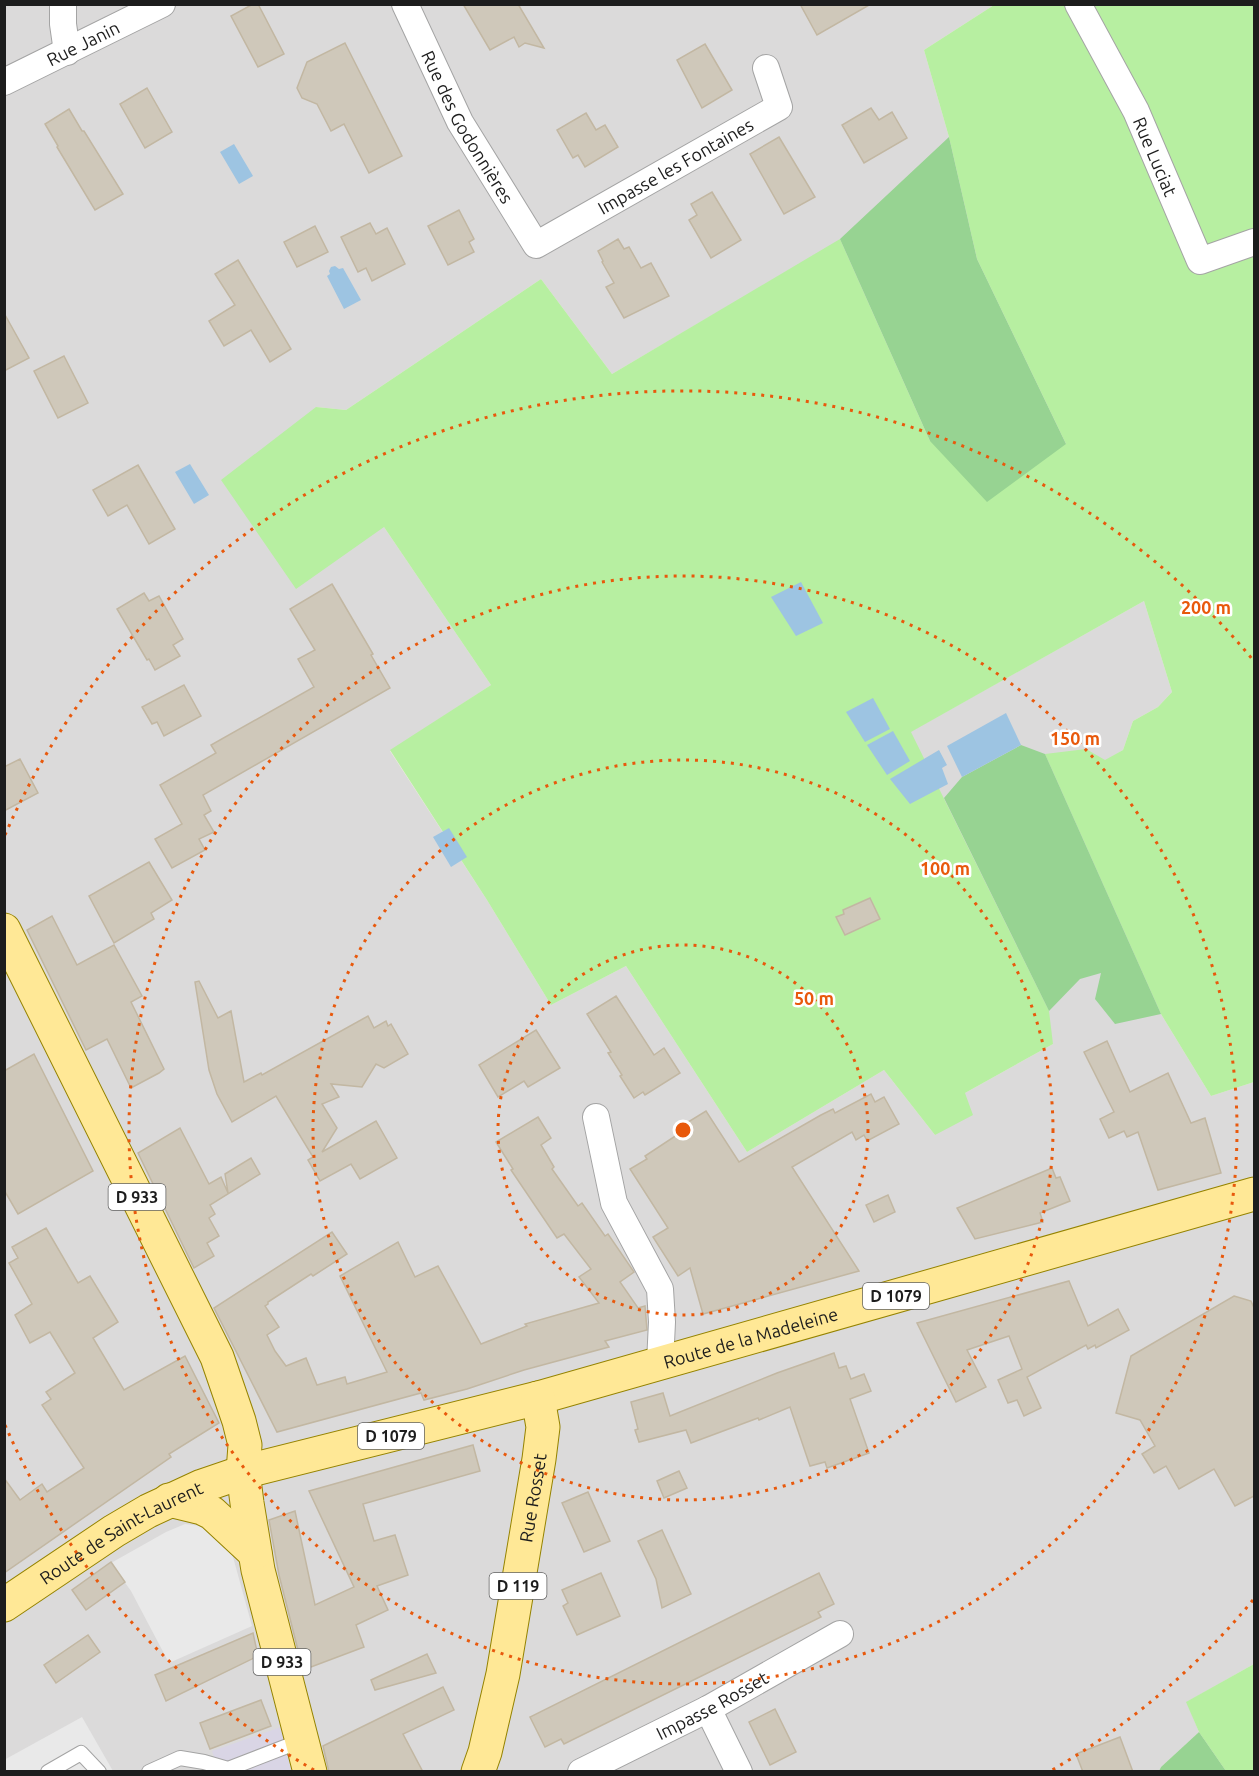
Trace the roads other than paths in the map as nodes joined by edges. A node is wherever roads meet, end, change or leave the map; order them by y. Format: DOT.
graph roads {
  1 [pos="63,4"];
  2 [pos="162,4"];
  3 [pos="405,4"];
  4 [pos="1078,4"];
  5 [pos="67,52"];
  6 [pos="766,68"];
  7 [pos="4,82"];
  8 [pos="1254,242"];
  9 [pos="536,245"];
  10 [pos="4,930"];
  11 [pos="596,1117"];
  12 [pos="1254,1194"];
  13 [pos="660,1363"];
  14 [pos="538,1398"];
  15 [pos="243,1472"];
  16 [pos="169,1500"];
  17 [pos="255,1553"];
  18 [pos="4,1605"];
  19 [pos="840,1634"];
  20 [pos="708,1709"];
  21 [pos="306,1756"];
  22 [pos="246,1767"];
  23 [pos="48,1772"];
  24 [pos="99,1772"];
  25 [pos="149,1772"];
  26 [pos="478,1772"];
  27 [pos="581,1772"];
  28 [pos="739,1772"];
  1 -- 5 [label="street"];
  2 -- 5 [label="street, Rue Janin"];
  3 -- 9 [label="street, Rue des Godonnières"];
  4 -- 8 [label="street, Rue Luciat"];
  5 -- 7 [label="street, Rue Janin"];
  6 -- 9 [label="street, Impasse les Fontaines"];
  10 -- 15 [label="main road, D 933"];
  11 -- 13 [label="street"];
  12 -- 13 [label="main road, Route de la Madeleine / D 1079"];
  13 -- 14 [label="main road, Route de la Madeleine / D 1079"];
  14 -- 15 [label="main road, Route de la Madeleine / D 1079"];
  14 -- 26 [label="main road, Rue Rosset / D 119"];
  15 -- 16 [label="main road, Route de Saint-Laurent / D 1079"];
  15 -- 17 [label="main road, D 933"];
  16 -- 17 [label="main road"];
  16 -- 18 [label="main road, Route de Saint-Laurent / D 1079"];
  17 -- 21 [label="main road, D 933"];
  19 -- 20 [label="street, Impasse Rosset"];
  20 -- 27 [label="street, Impasse Rosset"];
  20 -- 28 [label="street"];
  21 -- 22 [label="lane"];
  22 -- 25 [label="lane"];
  23 -- 24 [label="lane"];
}
